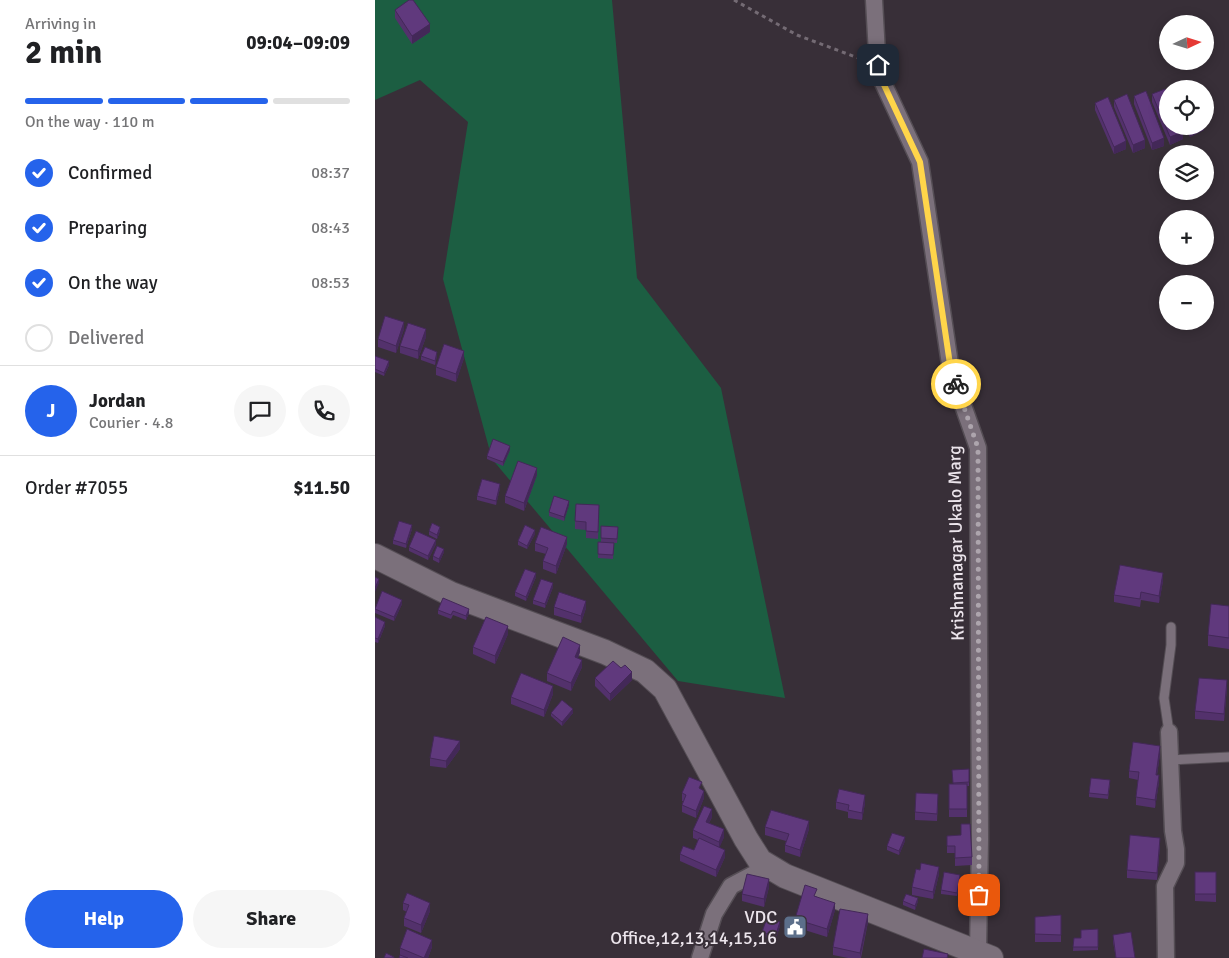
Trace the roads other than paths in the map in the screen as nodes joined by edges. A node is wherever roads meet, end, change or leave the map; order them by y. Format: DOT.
graph roads {
  1 [pos="874,0"];
  2 [pos="375,556"];
  3 [pos="1171,627"];
  4 [pos="1169,732"];
  5 [pos="1229,757"];
  6 [pos="1170,760"];
  7 [pos="769,866"];
  8 [pos="985,955"];
  9 [pos="700,958"];
  10 [pos="1166,958"];
  1 -- 8 [label="street, Krishnanagar Ukalo Marg"];
  2 -- 7 [label="main road"];
  3 -- 4 [label="lane"];
  4 -- 6 [label="street"];
  5 -- 6 [label="lane"];
  6 -- 10 [label="street"];
  7 -- 8 [label="main road"];
  7 -- 9 [label="street"];
}
